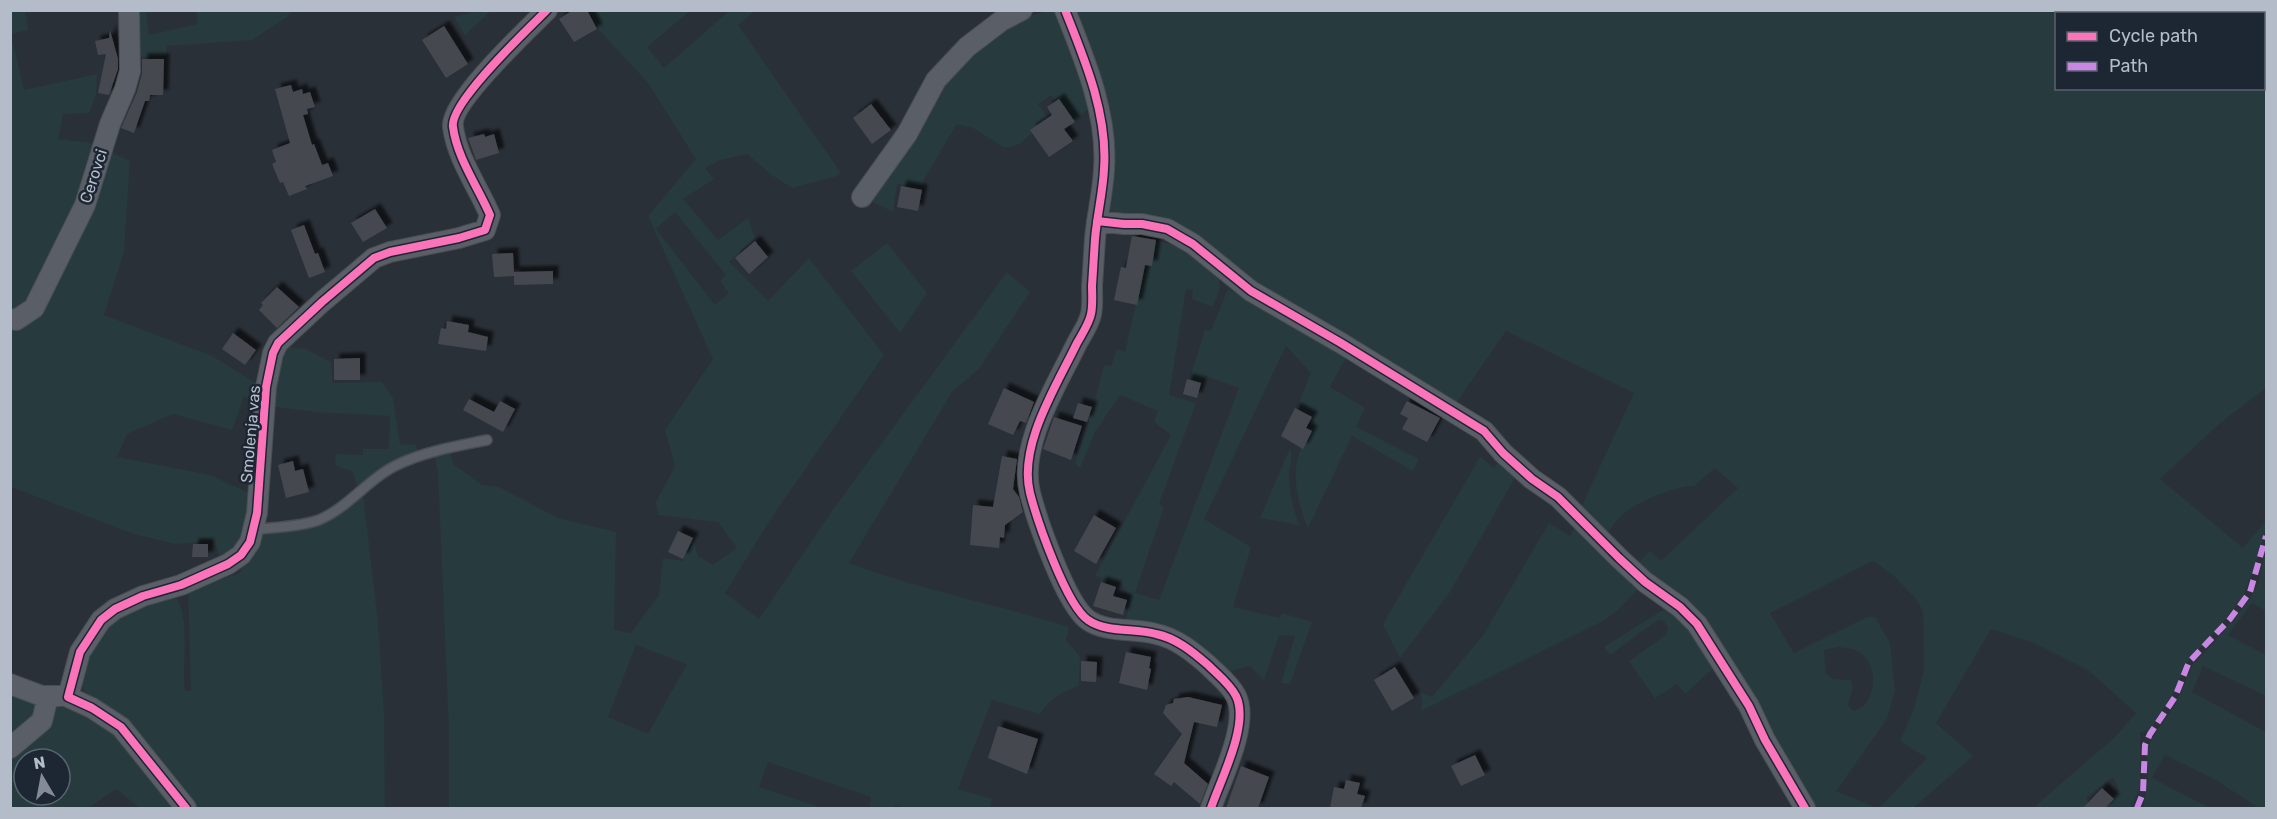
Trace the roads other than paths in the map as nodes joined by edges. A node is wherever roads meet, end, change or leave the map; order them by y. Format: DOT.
graph roads {
  1 [pos="129,10"];
  2 [pos="547,10"];
  3 [pos="1022,10"];
  4 [pos="1065,10"];
  5 [pos="862,197"];
  6 [pos="1097,221"];
  7 [pos="10,319"];
  8 [pos="488,440"];
  9 [pos="253,530"];
  10 [pos="10,684"];
  11 [pos="48,696"];
  12 [pos="68,697"];
  13 [pos="10,748"];
  14 [pos="186,808"];
  15 [pos="1211,808"];
  16 [pos="1804,808"];
  1 -- 7 [label="street, Cerovci"];
  2 -- 9 [label="street, Smolenja vas"];
  3 -- 5 [label="street"];
  4 -- 6 [label="street"];
  6 -- 15 [label="street"];
  6 -- 16 [label="street"];
  8 -- 9 [label="lane"];
  9 -- 12 [label="street, Smolenja vas"];
  10 -- 11 [label="street"];
  11 -- 12 [label="street"];
  11 -- 13 [label="street"];
  12 -- 14 [label="street"];
}
